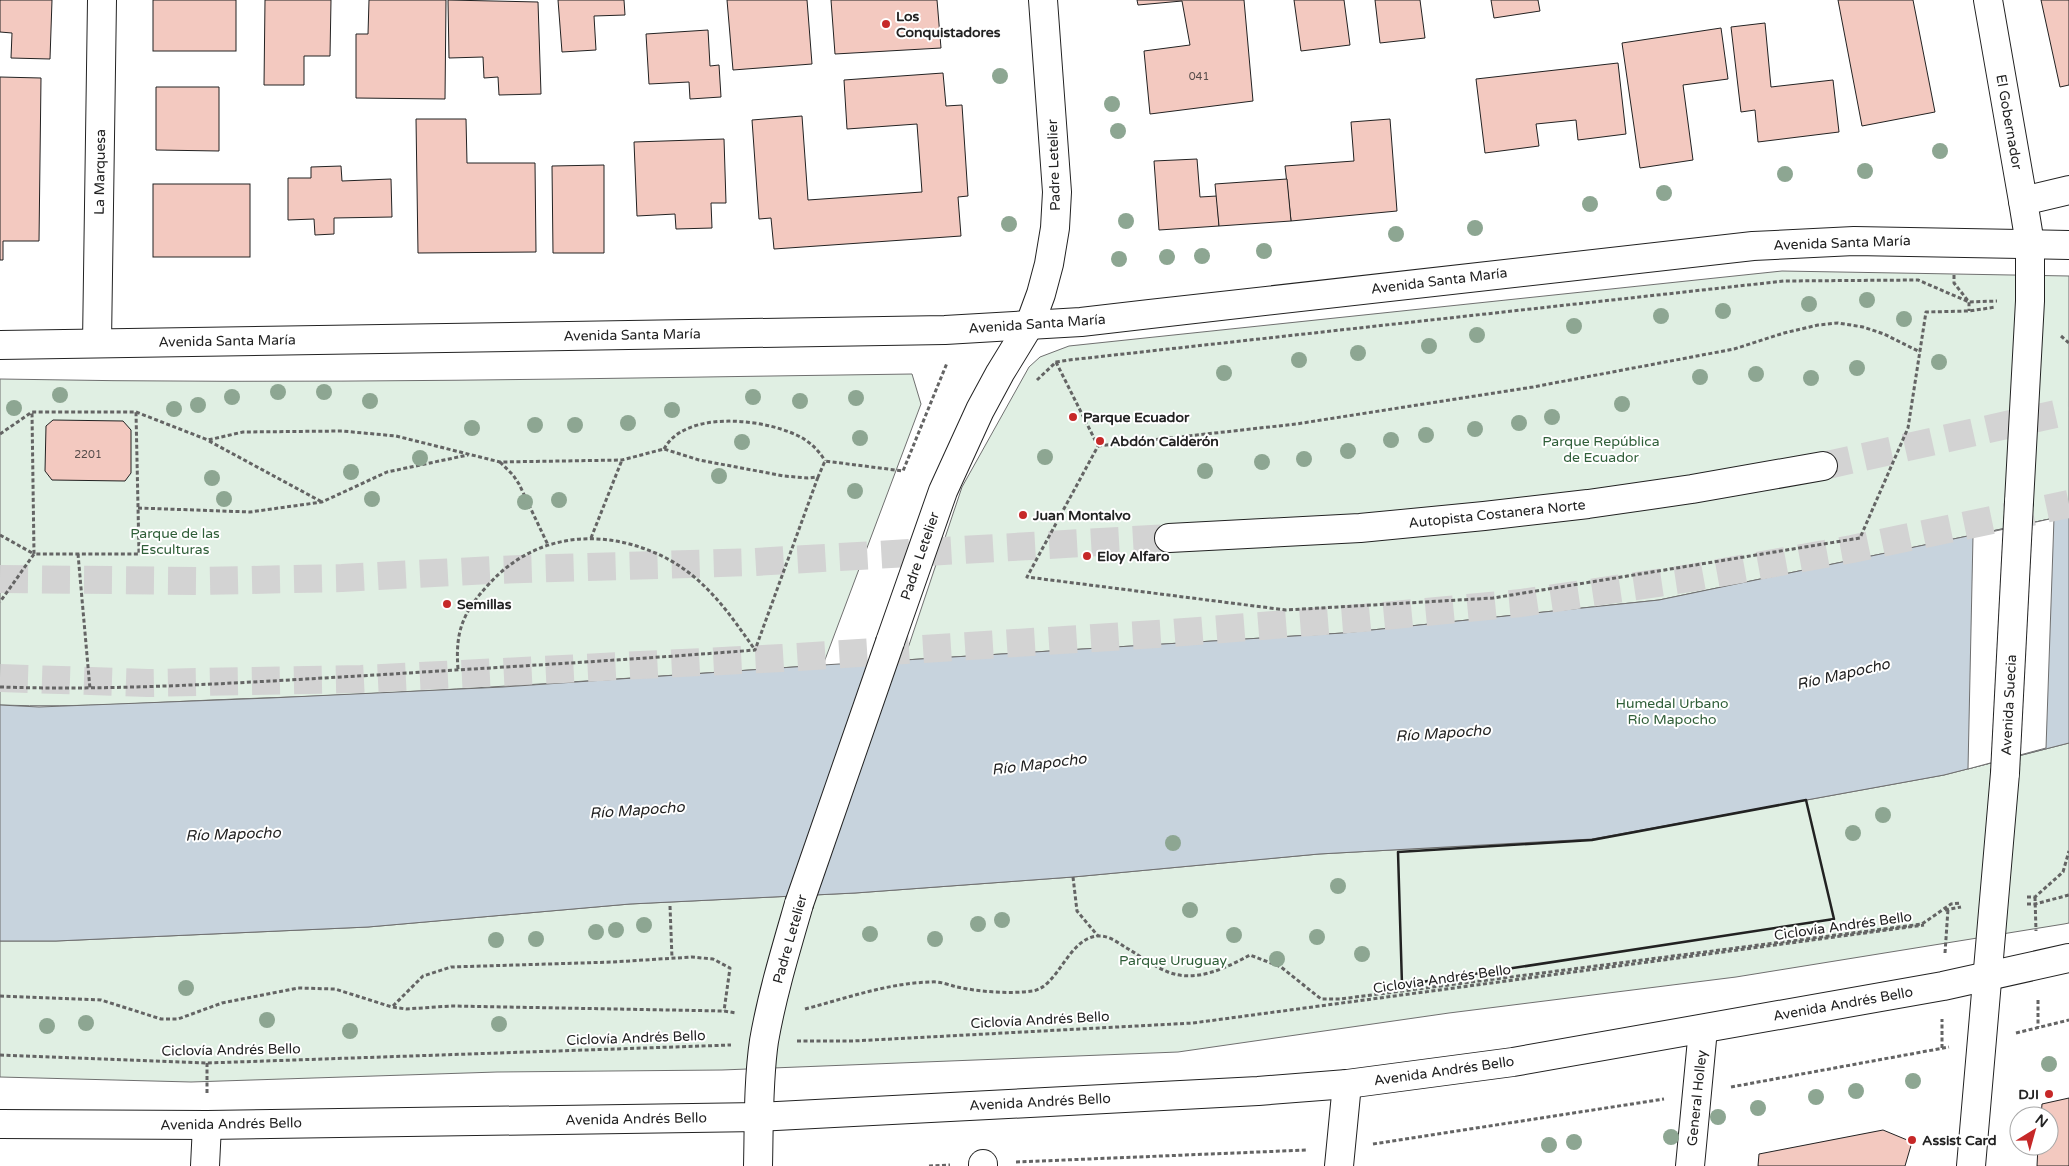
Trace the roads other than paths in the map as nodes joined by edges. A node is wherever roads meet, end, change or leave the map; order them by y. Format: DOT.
graph roads {
  1 [pos="102,0"];
  2 [pos="1043,0"];
  3 [pos="1988,0"];
  4 [pos="2069,190"];
  5 [pos="2022,201"];
  6 [pos="2030,244"];
  7 [pos="2069,245"];
  8 [pos="1030,324"];
  9 [pos="97,343"];
  10 [pos="0,345"];
  11 [pos="1823,466"];
  12 [pos="1169,538"];
  13 [pos="2069,958"];
  14 [pos="1988,976"];
  15 [pos="1703,1029"];
  16 [pos="1347,1084"];
  17 [pos="759,1117"];
  18 [pos="0,1124"];
  19 [pos="207,1125"];
  20 [pos="1340,1157"];
  21 [pos="205,1166"];
  22 [pos="758,1166"];
  23 [pos="1690,1166"];
  24 [pos="1971,1166"];
  1 -- 9 [label="main road, La Marquesa"];
  2 -- 8 [label="main road, Padre Letelier"];
  3 -- 5 [label="main road, El Gobernador"];
  4 -- 5 [label="main road"];
  5 -- 6 [label="main road, El Gobernador"];
  6 -- 7 [label="main road, Avenida Santa María"];
  6 -- 8 [label="main road, Avenida Santa María"];
  6 -- 14 [label="main road, Avenida Suecia, bridge"];
  8 -- 9 [label="main road, Avenida Santa María"];
  8 -- 17 [label="main road, Padre Letelier, bridge"];
  9 -- 10 [label="main road, Avenida Santa María"];
  11 -- 12 [label="main road, Autopista Costanera Norte"];
  13 -- 14 [label="main road, Avenida Andrés Bello"];
  14 -- 15 [label="main road, Avenida Andrés Bello"];
  14 -- 24 [label="main road, Avenida Suecia"];
  15 -- 16 [label="main road, Avenida Andrés Bello"];
  15 -- 23 [label="main road, General Holley"];
  16 -- 17 [label="main road, Avenida Andrés Bello"];
  16 -- 20 [label="main road"];
  17 -- 19 [label="main road, Avenida Andrés Bello"];
  17 -- 22 [label="main road, Padre Letelier"];
  18 -- 19 [label="main road, Avenida Andrés Bello"];
  19 -- 21 [label="main road"];
}
